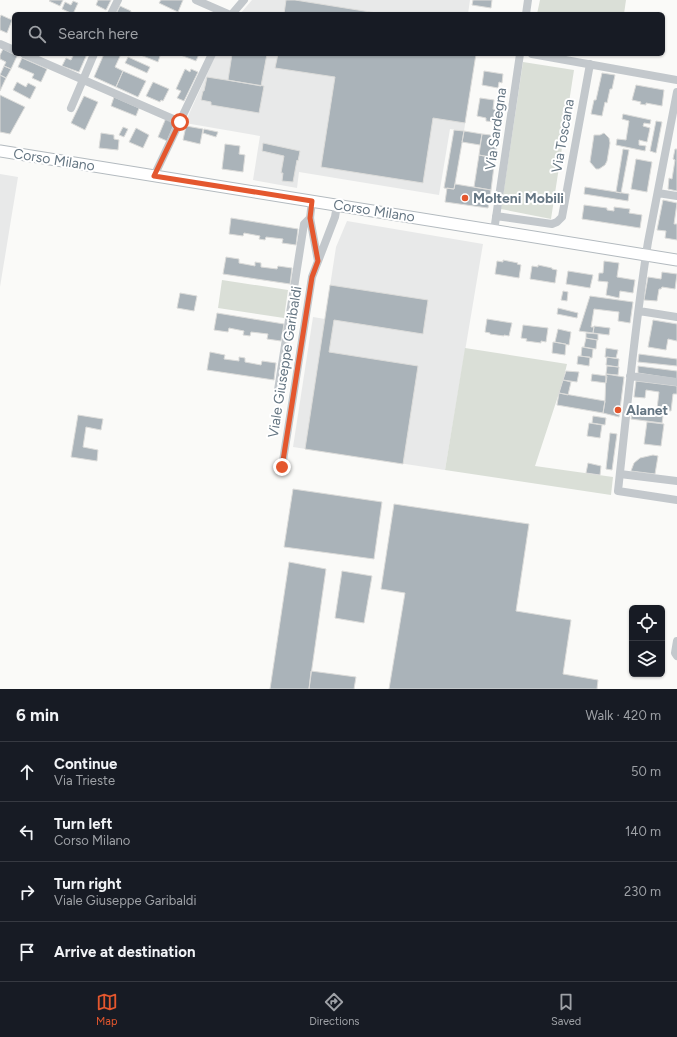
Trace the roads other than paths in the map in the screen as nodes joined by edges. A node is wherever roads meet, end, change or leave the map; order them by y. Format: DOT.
graph roads {
  1 [pos="118,0"];
  2 [pos="196,0"];
  3 [pos="244,0"];
  4 [pos="528,0"];
  5 [pos="112,12"];
  6 [pos="223,12"];
  7 [pos="234,12"];
  8 [pos="526,12"];
  9 [pos="0,44"];
  10 [pos="12,49"];
  11 [pos="29,56"];
  12 [pos="93,56"];
  13 [pos="211,56"];
  14 [pos="520,56"];
  15 [pos="544,56"];
  16 [pos="590,64"];
  17 [pos="83,80"];
  18 [pos="677,80"];
  19 [pos="677,92"];
  20 [pos="71,108"];
  21 [pos="180,122"];
  22 [pos="0,151"];
  23 [pos="154,176"];
  24 [pos="658,193"];
  25 [pos="677,196"];
  26 [pos="312,201"];
  27 [pos="337,205"];
  28 [pos="496,216"];
  29 [pos="310,218"];
  30 [pos="494,231"];
  31 [pos="646,255"];
  32 [pos="677,260"];
  33 [pos="318,261"];
  34 [pos="639,310"];
  35 [pos="677,317"];
  36 [pos="630,376"];
  37 [pos="677,382"];
  38 [pos="278,390"];
  39 [pos="282,467"];
  40 [pos="620,474"];
  41 [pos="677,481"];
  42 [pos="677,500"];
  43 [pos="677,641"];
  44 [pos="677,656"];
  1 -- 5 [label="street"];
  2 -- 6 [label="street"];
  3 -- 7 [label="street"];
  4 -- 8 [label="street"];
  9 -- 10 [label="street"];
  11 -- 17 [label="street"];
  12 -- 17 [label="street"];
  13 -- 21 [label="street"];
  14 -- 28 [label="street, Via Sardegna"];
  15 -- 16 [label="street"];
  16 -- 18 [label="street"];
  16 -- 28 [label="street, Via Toscana"];
  17 -- 20 [label="street"];
  17 -- 21 [label="street"];
  19 -- 24 [label="street"];
  21 -- 23 [label="street"];
  22 -- 23 [label="main road, Corso Milano"];
  23 -- 26 [label="main road, Corso Milano"];
  24 -- 25 [label="street"];
  24 -- 31 [label="street"];
  26 -- 27 [label="main road, Corso Milano"];
  26 -- 29 [label="street, Viale Giuseppe Garibaldi"];
  27 -- 30 [label="main road, Corso Milano"];
  27 -- 33 [label="street, Viale Giuseppe Garibaldi"];
  28 -- 30 [label="street, Via Sardegna"];
  29 -- 33 [label="street, Viale Giuseppe Garibaldi"];
  29 -- 38 [label="street, Viale Giuseppe Garibaldi"];
  30 -- 31 [label="main road, Corso Milano"];
  31 -- 32 [label="main road, Corso Milano"];
  31 -- 34 [label="street"];
  33 -- 39 [label="street, Viale Giuseppe Garibaldi"];
  34 -- 35 [label="street"];
  34 -- 36 [label="street"];
  36 -- 37 [label="street"];
  36 -- 40 [label="street"];
  40 -- 41 [label="street"];
  40 -- 42 [label="street"];
  43 -- 44 [label="street"];
}
